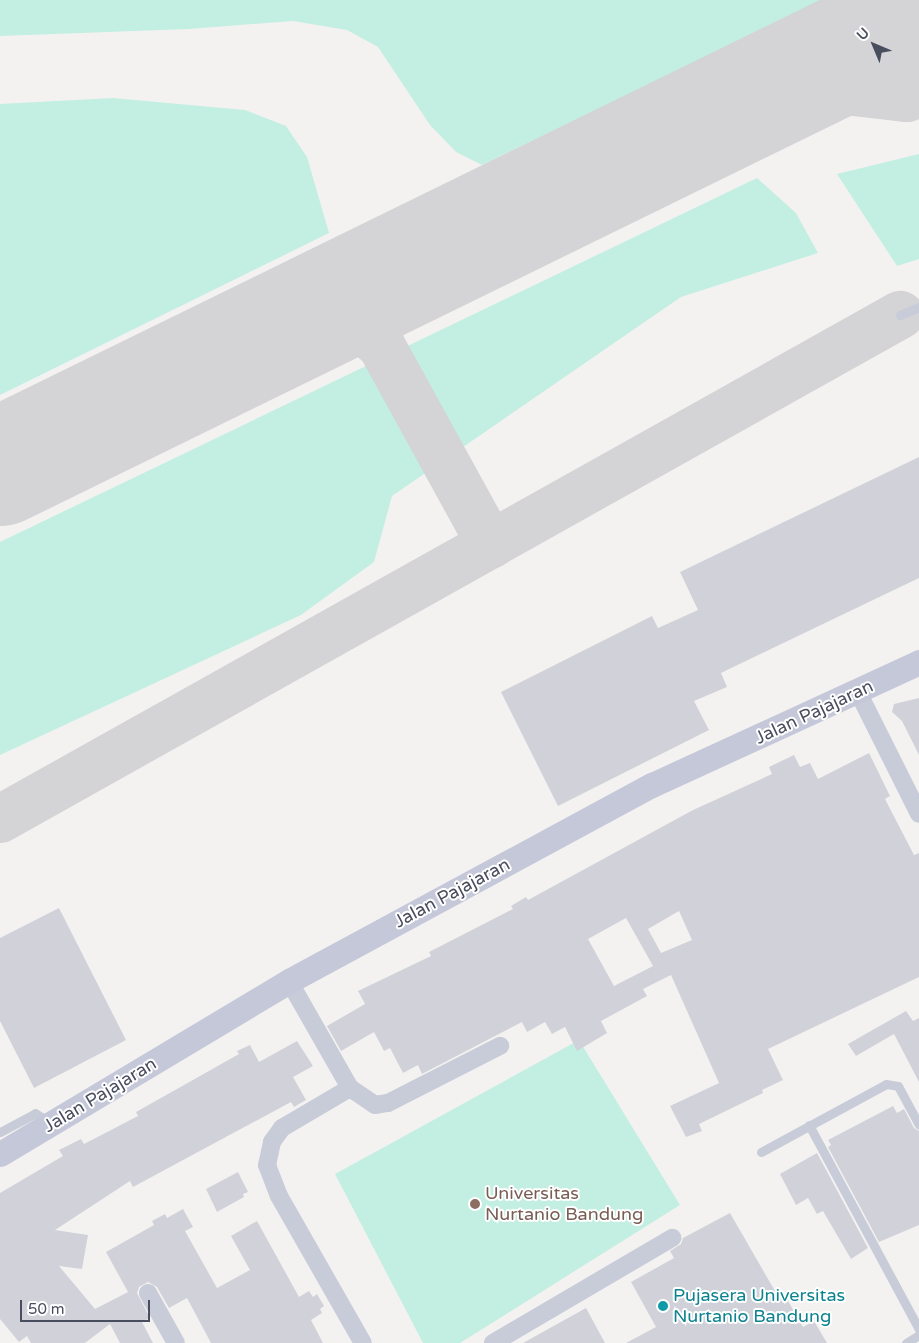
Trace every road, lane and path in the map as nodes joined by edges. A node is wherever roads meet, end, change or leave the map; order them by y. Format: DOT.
graph roads {
  1 [pos="919,307"];
  2 [pos="900,315"];
  3 [pos="919,662"];
  4 [pos="858,692"];
  5 [pos="919,814"];
  6 [pos="289,981"];
  7 [pos="500,1046"];
  8 [pos="350,1088"];
  9 [pos="52,1124"];
  10 [pos="809,1125"];
  11 [pos="919,1125"];
  12 [pos="0,1132"];
  13 [pos="761,1152"];
  14 [pos="0,1154"];
  15 [pos="672,1238"];
  16 [pos="148,1294"];
  17 [pos="919,1329"];
  18 [pos="919,1335"];
  19 [pos="176,1343"];
  20 [pos="363,1343"];
  21 [pos="493,1343"];
  22 [pos="906,1343"];
  1 -- 2 [label="lane"];
  3 -- 4 [label="main road, Jalan Pajajaran"];
  4 -- 5 [label="street"];
  4 -- 6 [label="main road, Jalan Pajajaran"];
  6 -- 8 [label="street"];
  6 -- 9 [label="main road, Jalan Pajajaran"];
  7 -- 8 [label="street"];
  8 -- 20 [label="street"];
  9 -- 12 [label="lane"];
  9 -- 14 [label="main road, Jalan Pajajaran"];
  10 -- 11 [label="lane"];
  10 -- 13 [label="lane"];
  10 -- 17 [label="lane"];
  15 -- 21 [label="street"];
  16 -- 19 [label="street"];
  18 -- 22 [label="lane"];
}
